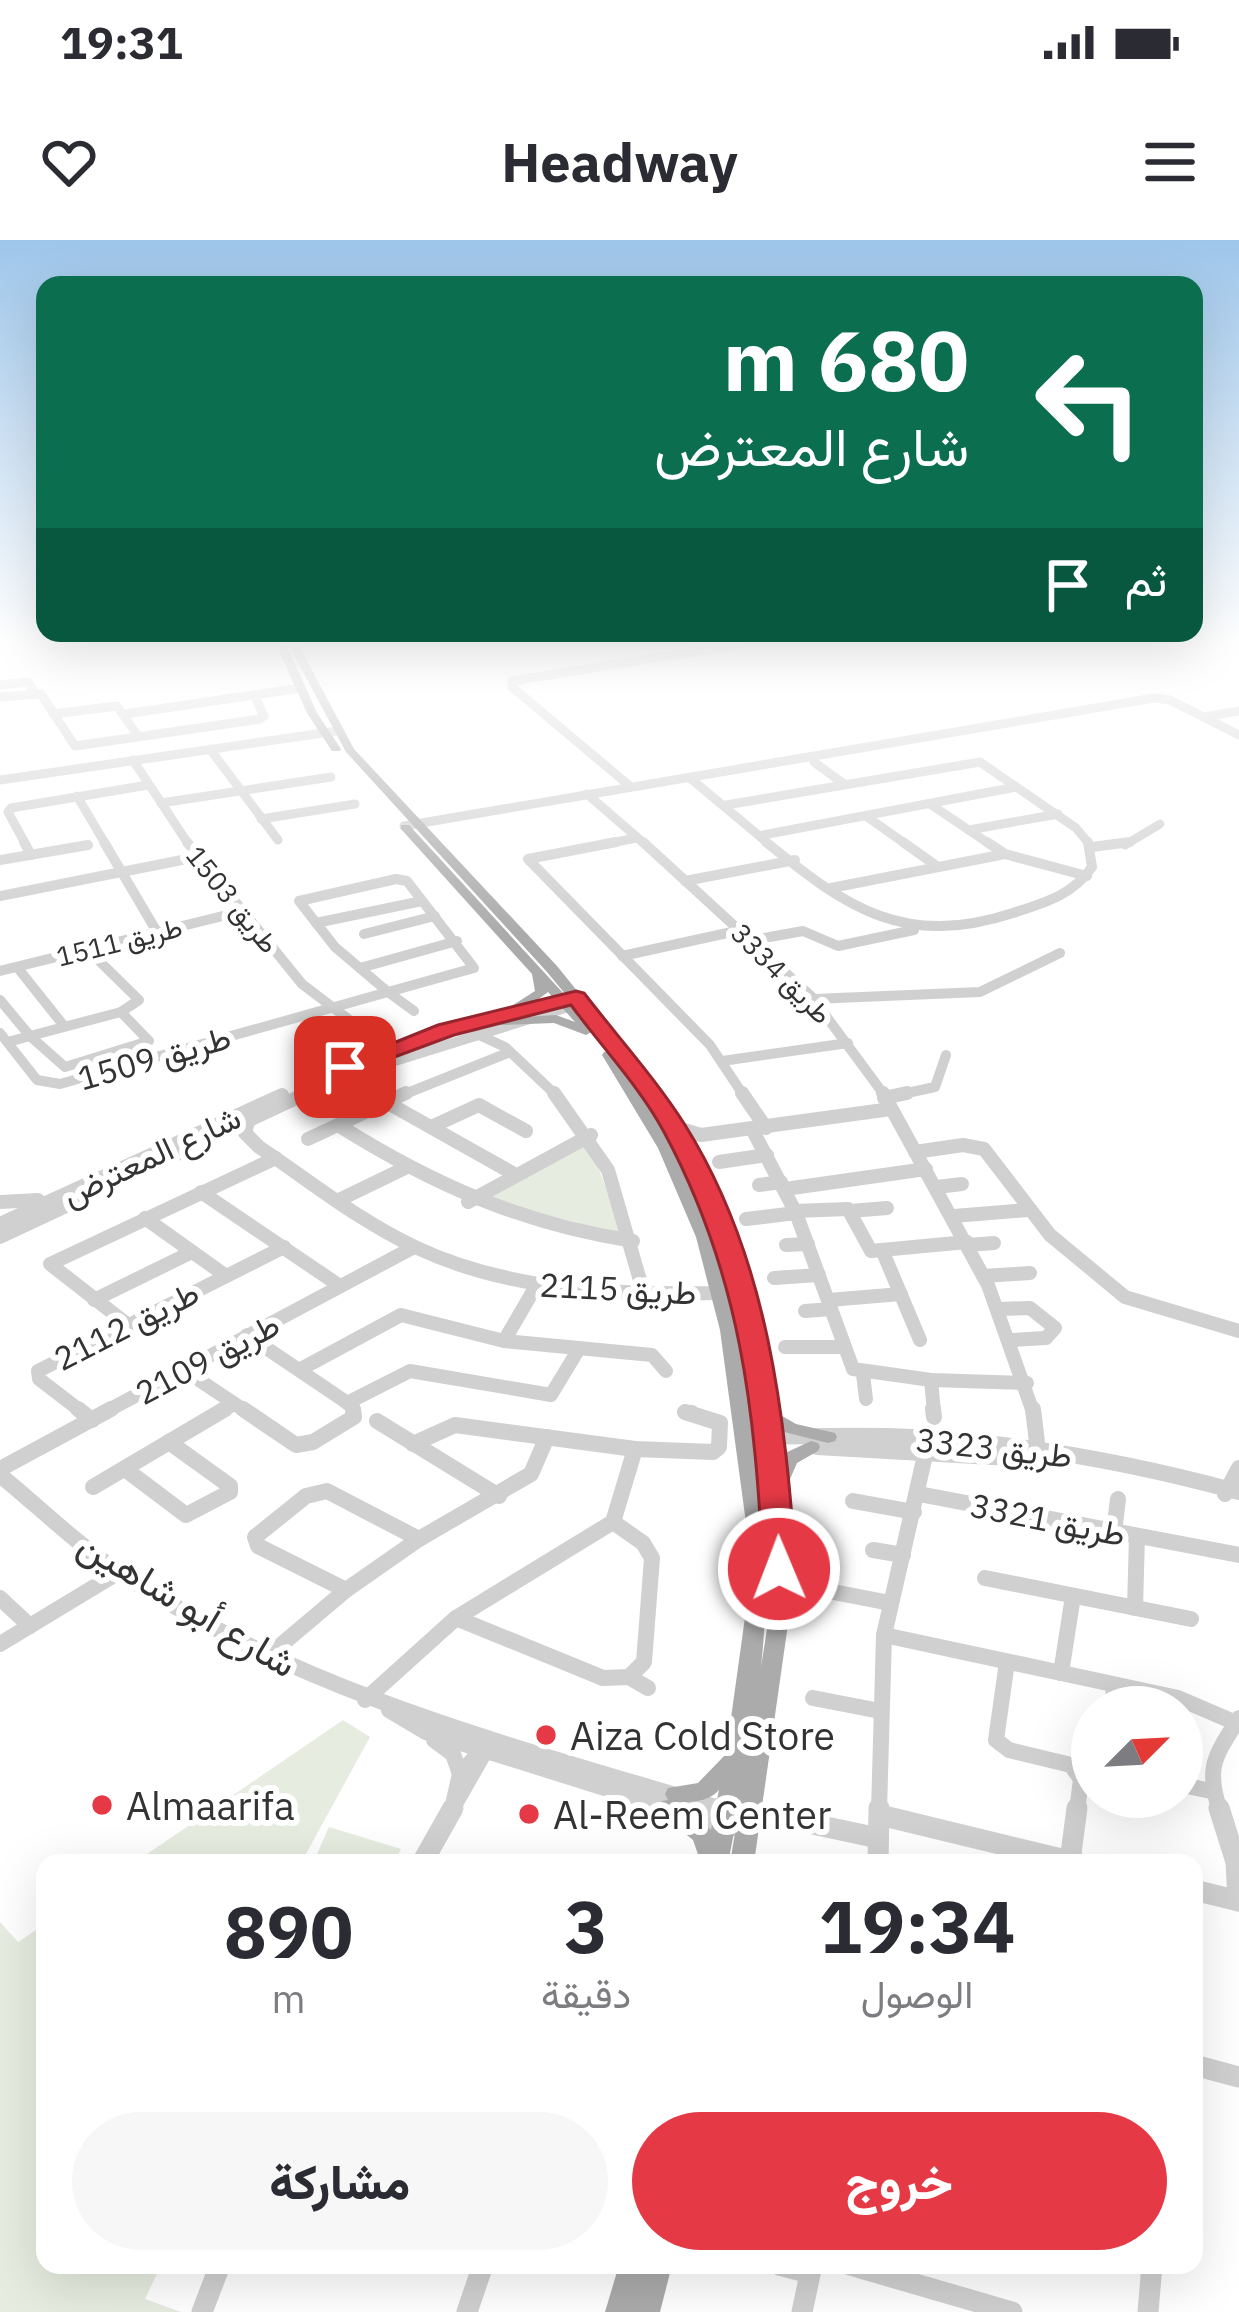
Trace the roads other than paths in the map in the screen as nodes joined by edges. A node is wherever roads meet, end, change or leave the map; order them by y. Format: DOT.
graph roads {
  1 [pos="69,741"];
  2 [pos="104,741"];
  3 [pos="185,741"];
  4 [pos="270,741"];
  5 [pos="335,741"];
  6 [pos="336,741"];
  7 [pos="576,741"];
  8 [pos="905,741"];
  9 [pos="210,749"];
  10 [pos="193,751"];
  11 [pos="133,760"];
  12 [pos="814,763"];
  13 [pos="0,766"];
  14 [pos="331,777"];
  15 [pos="690,778"];
  16 [pos="3,779"];
  17 [pos="844,784"];
  18 [pos="148,785"];
  19 [pos="631,787"];
  20 [pos="1016,787"];
  21 [pos="238,790"];
  22 [pos="587,794"];
  23 [pos="77,796"];
  24 [pos="161,803"];
  25 [pos="355,804"];
  26 [pos="930,804"];
  27 [pos="726,806"];
  28 [pos="483,812"];
  29 [pos="1058,814"];
  30 [pos="866,816"];
  31 [pos="262,819"];
  32 [pos="440,820"];
  33 [pos="409,823"];
  34 [pos="1160,824"];
  35 [pos="969,830"];
  36 [pos="428,835"];
  37 [pos="763,835"];
  38 [pos="637,838"];
  39 [pos="278,840"];
  40 [pos="88,845"];
  41 [pos="1092,847"];
  42 [pos="1004,854"];
  43 [pos="31,855"];
  44 [pos="197,857"];
  45 [pos="0,860"];
  46 [pos="795,860"];
  47 [pos="938,867"];
  48 [pos="120,871"];
  49 [pos="1087,876"];
  50 [pos="685,881"];
  51 [pos="831,888"];
  52 [pos="0,896"];
  53 [pos="422,901"];
  54 [pos="239,912"];
  55 [pos="435,916"];
  56 [pos="316,923"];
  57 [pos="919,929"];
  58 [pos="157,932"];
  59 [pos="364,934"];
  60 [pos="747,935"];
  61 [pos="457,941"];
  62 [pos="87,949"];
  63 [pos="1060,953"];
  64 [pos="622,956"];
  65 [pos="360,968"];
  66 [pos="19,970"];
  67 [pos="538,973"];
  68 [pos="0,975"];
  69 [pos="387,991"];
  70 [pos="814,999"];
  71 [pos="0,1000"];
  72 [pos="572,1002"];
  73 [pos="328,1007"];
  74 [pos="414,1011"];
  75 [pos="121,1012"];
  76 [pos="349,1024"];
  77 [pos="502,1024"];
  78 [pos="64,1026"];
  79 [pos="31,1035"];
  80 [pos="4,1037"];
  81 [pos="362,1039"];
  82 [pos="598,1041"];
  83 [pos="848,1042"];
  84 [pos="386,1052"];
  85 [pos="510,1052"];
  86 [pos="144,1053"];
  87 [pos="946,1055"];
  88 [pos="722,1061"];
  89 [pos="345,1067"];
  90 [pos="386,1102"];
  91 [pos="887,1104"];
  92 [pos="248,1123"];
  93 [pos="338,1125"];
  94 [pos="431,1126"];
  95 [pos="674,1127"];
  96 [pos="759,1128"];
  97 [pos="526,1131"];
  98 [pos="592,1135"];
  99 [pos="701,1135"];
  100 [pos="308,1139"];
  101 [pos="684,1145"];
  102 [pos="259,1147"];
  103 [pos="915,1151"];
  104 [pos="767,1155"];
  105 [pos="171,1158"];
  106 [pos="276,1158"];
  107 [pos="719,1162"];
  108 [pos="405,1168"];
  109 [pos="926,1169"];
  110 [pos="516,1175"];
  111 [pos="105,1177"];
  112 [pos="962,1184"];
  113 [pos="759,1185"];
  114 [pos="783,1185"];
  115 [pos="937,1187"];
  116 [pos="201,1192"];
  117 [pos="341,1198"];
  118 [pos="0,1202"];
  119 [pos="468,1202"];
  120 [pos="887,1208"];
  121 [pos="1028,1210"];
  122 [pos="850,1211"];
  123 [pos="796,1212"];
  124 [pos="954,1216"];
  125 [pos="146,1218"];
  126 [pos="746,1219"];
  127 [pos="5,1227"];
  128 [pos="632,1241"];
  129 [pos="994,1243"];
  130 [pos="808,1244"];
  131 [pos="968,1244"];
  132 [pos="786,1245"];
  133 [pos="414,1246"];
  134 [pos="284,1247"];
  135 [pos="882,1250"];
  136 [pos="193,1252"];
  137 [pos="1030,1273"];
  138 [pos="819,1275"];
  139 [pos="226,1276"];
  140 [pos="983,1276"];
  141 [pos="773,1278"];
  142 [pos="340,1286"];
  143 [pos="536,1286"];
  144 [pos="644,1294"];
  145 [pos="901,1294"];
  146 [pos="94,1300"];
  147 [pos="725,1300"];
  148 [pos="830,1305"];
  149 [pos="998,1309"];
  150 [pos="805,1311"];
  151 [pos="127,1324"];
  152 [pos="1239,1331"];
  153 [pos="247,1336"];
  154 [pos="920,1340"];
  155 [pos="1012,1340"];
  156 [pos="504,1341"];
  157 [pos="785,1347"];
  158 [pos="842,1347"];
  159 [pos="577,1352"];
  160 [pos="184,1370"];
  161 [pos="299,1370"];
  162 [pos="667,1371"];
  163 [pos="863,1374"];
  164 [pos="931,1380"];
  165 [pos="1028,1383"];
  166 [pos="866,1399"];
  167 [pos="347,1403"];
  168 [pos="234,1404"];
  169 [pos="685,1412"];
  170 [pos="770,1417"];
  171 [pos="934,1417"];
  172 [pos="92,1420"];
  173 [pos="377,1421"];
  174 [pos="548,1437"];
  175 [pos="760,1441"];
  176 [pos="169,1442"];
  177 [pos="820,1442"];
  178 [pos="413,1444"];
  179 [pos="920,1444"];
  180 [pos="1034,1447"];
  181 [pos="634,1449"];
  182 [pos="124,1468"];
  183 [pos="1239,1468"];
  184 [pos="0,1472"];
  185 [pos="93,1487"];
  186 [pos="778,1487"];
  187 [pos="1235,1493"];
  188 [pos="499,1496"];
  189 [pos="1118,1499"];
  190 [pos="853,1501"];
  191 [pos="916,1503"];
  192 [pos="613,1522"];
  193 [pos="1114,1532"];
  194 [pos="1137,1536"];
  195 [pos="419,1539"];
  196 [pos="873,1550"];
  197 [pos="903,1555"];
  198 [pos="1239,1556"];
  199 [pos="119,1572"];
  200 [pos="985,1578"];
  201 [pos="346,1590"];
  202 [pos="829,1591"];
  203 [pos="1073,1596"];
  204 [pos="0,1598"];
  205 [pos="890,1603"];
  206 [pos="1135,1608"];
  207 [pos="456,1618"];
  208 [pos="1191,1619"];
  209 [pos="30,1626"];
  210 [pos="884,1635"];
  211 [pos="0,1643"];
  212 [pos="268,1656"];
  213 [pos="1007,1662"];
  214 [pos="1061,1673"];
  215 [pos="629,1677"];
  216 [pos="1114,1685"];
  217 [pos="648,1688"];
  218 [pos="813,1698"];
  219 [pos="365,1700"];
  220 [pos="389,1710"];
  221 [pos="880,1711"];
  222 [pos="1238,1720"];
  223 [pos="426,1732"];
  224 [pos="486,1745"];
  225 [pos="734,1759"];
  226 [pos="460,1774"];
  227 [pos="1203,1789"];
  228 [pos="1211,1791"];
  229 [pos="454,1800"];
  230 [pos="673,1801"];
  231 [pos="880,1815"];
  232 [pos="738,1822"];
  233 [pos="808,1823"];
  234 [pos="878,1838"];
  235 [pos="427,1854"];
  236 [pos="711,1854"];
  237 [pos="720,1854"];
  238 [pos="741,1854"];
  239 [pos="878,1854"];
  240 [pos="1041,1854"];
  241 [pos="1075,1854"];
  242 [pos="1203,1893"];
  243 [pos="1239,1901"];
  244 [pos="1203,2067"];
  245 [pos="1239,2077"];
  246 [pos="217,2274"];
  247 [pos="480,2274"];
  248 [pos="630,2274"];
  249 [pos="656,2274"];
  250 [pos="810,2274"];
  251 [pos="881,2274"];
  252 [pos="1150,2274"];
  253 [pos="202,2312"];
  254 [pos="467,2312"];
  255 [pos="619,2312"];
  256 [pos="646,2312"];
  257 [pos="802,2312"];
  258 [pos="1012,2312"];
  259 [pos="1148,2312"];
  1 -- 2 [label="street"];
  3 -- 10 [label="street"];
  4 -- 9 [label="street"];
  5 -- 33 [label="main road"];
  6 -- 33 [label="main road"];
  7 -- 19 [label="street"];
  8 -- 15 [label="street"];
  9 -- 10 [label="street"];
  9 -- 21 [label="street"];
  10 -- 11 [label="street"];
  11 -- 16 [label="street"];
  11 -- 18 [label="street, طريق 1503"];
  12 -- 17 [label="street"];
  13 -- 16 [label="street"];
  14 -- 21 [label="street"];
  15 -- 19 [label="street"];
  15 -- 27 [label="street"];
  17 -- 20 [label="street"];
  17 -- 27 [label="street"];
  18 -- 23 [label="street"];
  18 -- 24 [label="street, طريق 1503"];
  19 -- 22 [label="street"];
  20 -- 26 [label="street"];
  20 -- 29 [label="street"];
  21 -- 24 [label="street"];
  21 -- 31 [label="street"];
  22 -- 28 [label="street"];
  22 -- 38 [label="street, طريق 3334"];
  23 -- 43 [label="street"];
  23 -- 48 [label="street"];
  24 -- 44 [label="street, طريق 1503"];
  25 -- 31 [label="street"];
  26 -- 30 [label="street"];
  26 -- 35 [label="street"];
  27 -- 37 [label="street"];
  28 -- 32 [label="street"];
  28 -- 33 [label="street"];
  29 -- 35 [label="street"];
  29 -- 41 [label="street"];
  30 -- 37 [label="street"];
  30 -- 47 [label="street"];
  31 -- 39 [label="street"];
  32 -- 33 [label="street"];
  32 -- 36 [label="main road"];
  33 -- 36 [label="main road"];
  33 -- 67 [label="main road"];
  34 -- 41 [label="street"];
  35 -- 42 [label="street"];
  36 -- 72 [label="main road"];
  37 -- 46 [label="street"];
  38 -- 50 [label="street, طريق 3334"];
  38 -- 64 [label="street"];
  40 -- 43 [label="street"];
  41 -- 49 [label="street"];
  42 -- 47 [label="street"];
  42 -- 49 [label="street"];
  43 -- 45 [label="street"];
  44 -- 48 [label="street"];
  44 -- 54 [label="street, طريق 1503"];
  46 -- 50 [label="street"];
  46 -- 51 [label="street"];
  47 -- 51 [label="street"];
  48 -- 52 [label="street"];
  48 -- 58 [label="street"];
  49 -- 57 [label="street"];
  50 -- 60 [label="street, طريق 3334"];
  51 -- 57 [label="street"];
  53 -- 55 [label="street"];
  53 -- 56 [label="street"];
  53 -- 56 [label="street"];
  54 -- 58 [label="street, طريق 1511"];
  54 -- 73 [label="street, طريق 1503"];
  55 -- 59 [label="street"];
  55 -- 61 [label="street"];
  56 -- 65 [label="street"];
  57 -- 60 [label="street"];
  58 -- 62 [label="street, طريق 1511"];
  60 -- 64 [label="street"];
  60 -- 70 [label="street, طريق 3334"];
  61 -- 65 [label="street"];
  61 -- 69 [label="street, طريق 1509"];
  62 -- 66 [label="street, طريق 1511"];
  62 -- 75 [label="street"];
  63 -- 70 [label="street"];
  64 -- 88 [label="street"];
  65 -- 69 [label="street"];
  66 -- 68 [label="street, طريق 1511"];
  66 -- 78 [label="street"];
  67 -- 72 [label="main road"];
  67 -- 77 [label="main road"];
  69 -- 73 [label="street, طريق 1509"];
  69 -- 74 [label="street"];
  70 -- 83 [label="street, طريق 3334"];
  71 -- 79 [label="street"];
  72 -- 77 [label="street, شارع المعترض"];
  72 -- 82 [label="main road"];
  72 -- 95 [label="main road"];
  73 -- 76 [label="street, طريق 1503"];
  73 -- 86 [label="street, طريق 1509"];
  75 -- 78 [label="street"];
  75 -- 86 [label="street"];
  76 -- 81 [label="street, طريق 1503"];
  76 -- 84 [label="street, طريق 1503"];
  77 -- 82 [label="main road"];
  77 -- 84 [label="street, شارع المعترض"];
  77 -- 84 [label="street, شارع المعترض"];
  77 -- 85 [label="street"];
  78 -- 79 [label="street"];
  79 -- 80 [label="street"];
  79 -- 86 [label="street"];
  80 -- 86 [label="street, طريق 1509"];
  81 -- 84 [label="street, طريق 1503"];
  81 -- 89 [label="street"];
  82 -- 147 [label="main road"];
  83 -- 88 [label="street"];
  83 -- 91 [label="street, طريق 3334"];
  84 -- 89 [label="street, شارع المعترض"];
  84 -- 92 [label="street, شارع المعترض"];
  85 -- 90 [label="street"];
  85 -- 98 [label="street"];
  87 -- 91 [label="street"];
  88 -- 96 [label="street"];
  89 -- 111 [label="street, شارع المعترض"];
  90 -- 93 [label="street"];
  90 -- 94 [label="street"];
  91 -- 96 [label="street"];
  91 -- 103 [label="street, طريق 3334"];
  92 -- 102 [label="street"];
  92 -- 105 [label="street, شارع المعترض"];
  93 -- 100 [label="street"];
  93 -- 108 [label="street"];
  94 -- 97 [label="street"];
  94 -- 110 [label="street"];
  95 -- 99 [label="street"];
  95 -- 101 [label="main road"];
  96 -- 99 [label="street"];
  96 -- 104 [label="street"];
  98 -- 110 [label="street"];
  98 -- 128 [label="street"];
  99 -- 101 [label="street"];
  101 -- 170 [label="main road"];
  102 -- 105 [label="street"];
  102 -- 106 [label="street, طريق 2115"];
  103 -- 109 [label="street, طريق 3334"];
  103 -- 121 [label="street"];
  104 -- 107 [label="street"];
  104 -- 114 [label="street"];
  105 -- 127 [label="street, شارع المعترض"];
  106 -- 116 [label="street"];
  106 -- 117 [label="street, طريق 2115"];
  108 -- 117 [label="street"];
  108 -- 119 [label="street"];
  109 -- 114 [label="street"];
  109 -- 115 [label="street, طريق 3334"];
  110 -- 119 [label="street"];
  111 -- 118 [label="street"];
  111 -- 127 [label="street, شارع المعترض"];
  112 -- 115 [label="street"];
  113 -- 114 [label="street"];
  114 -- 123 [label="street"];
  115 -- 124 [label="street, طريق 3334"];
  116 -- 125 [label="street"];
  116 -- 134 [label="street"];
  117 -- 133 [label="street, طريق 2115"];
  119 -- 128 [label="street"];
  120 -- 122 [label="street"];
  121 -- 124 [label="street"];
  121 -- 152 [label="street"];
  122 -- 123 [label="street"];
  122 -- 135 [label="street"];
  123 -- 126 [label="street"];
  123 -- 130 [label="street"];
  124 -- 131 [label="street, طريق 3334"];
  125 -- 136 [label="street"];
  125 -- 146 [label="street"];
  128 -- 144 [label="street"];
  129 -- 131 [label="street"];
  130 -- 132 [label="street"];
  130 -- 138 [label="street"];
  131 -- 135 [label="street"];
  131 -- 140 [label="street, طريق 3334"];
  133 -- 142 [label="street, طريق 2109"];
  133 -- 143 [label="street, طريق 2115"];
  134 -- 139 [label="street, طريق 2112"];
  134 -- 142 [label="street"];
  135 -- 145 [label="street"];
  136 -- 139 [label="street"];
  136 -- 146 [label="street, طريق 2112"];
  137 -- 140 [label="street"];
  138 -- 141 [label="street"];
  138 -- 148 [label="street"];
  139 -- 151 [label="street, طريق 2112"];
  140 -- 149 [label="street, طريق 3334"];
  142 -- 153 [label="street, طريق 2109"];
  143 -- 144 [label="street, طريق 2115"];
  143 -- 156 [label="street"];
  144 -- 147 [label="street, طريق 2115"];
  145 -- 148 [label="street"];
  145 -- 154 [label="street"];
  146 -- 151 [label="street"];
  147 -- 175 [label="main road"];
  148 -- 150 [label="street"];
  148 -- 158 [label="street"];
  149 -- 155 [label="street, طريق 3334"];
  149 -- 155 [label="street"];
  151 -- 172 [label="street, طريق 2112"];
  153 -- 160 [label="street, طريق 2109"];
  153 -- 161 [label="street"];
  155 -- 165 [label="street, طريق 3334"];
  156 -- 159 [label="street"];
  156 -- 161 [label="street"];
  157 -- 158 [label="street"];
  158 -- 163 [label="street"];
  159 -- 162 [label="street"];
  159 -- 167 [label="street"];
  160 -- 168 [label="street"];
  160 -- 172 [label="street, طريق 2109"];
  161 -- 167 [label="street"];
  163 -- 164 [label="street"];
  163 -- 166 [label="street"];
  164 -- 165 [label="street"];
  164 -- 171 [label="street"];
  165 -- 180 [label="street, طريق 3334"];
  167 -- 168 [label="street"];
  168 -- 176 [label="street"];
  169 -- 181 [label="street"];
  170 -- 175 [label="main road"];
  170 -- 177 [label="main road"];
  172 -- 184 [label="street, طريق 2109"];
  173 -- 178 [label="street"];
  174 -- 178 [label="street"];
  174 -- 181 [label="street"];
  174 -- 188 [label="street"];
  175 -- 177 [label="street, طريق 3323"];
  175 -- 186 [label="main road"];
  175 -- 225 [label="main road"];
  176 -- 182 [label="street"];
  176 -- 182 [label="street"];
  177 -- 179 [label="street, طريق 3323"];
  177 -- 186 [label="main road"];
  178 -- 188 [label="street"];
  179 -- 180 [label="street, طريق 3323"];
  179 -- 180 [label="street, طريق 3323"];
  179 -- 191 [label="street"];
  180 -- 187 [label="street, طريق 3323"];
  180 -- 187 [label="street, طريق 3323"];
  181 -- 192 [label="street"];
  182 -- 185 [label="street"];
  183 -- 187 [label="street"];
  184 -- 199 [label="street, شارع أبو شاهين"];
  186 -- 232 [label="main road"];
  188 -- 195 [label="street"];
  189 -- 193 [label="street"];
  190 -- 191 [label="street, طريق 3321"];
  191 -- 193 [label="street, طريق 3321"];
  191 -- 197 [label="street"];
  192 -- 207 [label="street"];
  192 -- 215 [label="street"];
  193 -- 194 [label="street, طريق 3321"];
  194 -- 198 [label="street, طريق 3321"];
  194 -- 206 [label="street"];
  195 -- 201 [label="street"];
  195 -- 201 [label="street"];
  196 -- 197 [label="street"];
  197 -- 205 [label="street"];
  199 -- 209 [label="street"];
  199 -- 212 [label="street, شارع أبو شاهين"];
  200 -- 203 [label="street"];
  201 -- 212 [label="street"];
  202 -- 205 [label="street"];
  203 -- 206 [label="street"];
  203 -- 214 [label="street"];
  204 -- 209 [label="street"];
  205 -- 210 [label="street"];
  206 -- 208 [label="street"];
  207 -- 215 [label="street"];
  207 -- 219 [label="street"];
  209 -- 211 [label="street"];
  210 -- 213 [label="street"];
  210 -- 221 [label="street"];
  212 -- 219 [label="street, شارع أبو شاهين"];
  213 -- 214 [label="street"];
  213 -- 241 [label="street"];
  214 -- 216 [label="street"];
  215 -- 217 [label="street"];
  216 -- 222 [label="street"];
  218 -- 221 [label="street"];
  219 -- 220 [label="street, شارع أبو شاهين"];
  220 -- 223 [label="street, شارع أبو شاهين"];
  220 -- 224 [label="street, شارع أبو شاهين"];
  221 -- 231 [label="street"];
  222 -- 228 [label="street"];
  223 -- 224 [label="street, شارع أبو شاهين"];
  223 -- 226 [label="street"];
  224 -- 226 [label="street"];
  224 -- 229 [label="street"];
  224 -- 230 [label="street, شارع أبو شاهين"];
  225 -- 230 [label="main road"];
  225 -- 232 [label="main road"];
  226 -- 229 [label="street"];
  227 -- 228 [label="street"];
  228 -- 243 [label="street"];
  229 -- 235 [label="street"];
  230 -- 232 [label="street, شارع أبو شاهين"];
  230 -- 236 [label="main road"];
  231 -- 234 [label="street"];
  231 -- 240 [label="street"];
  232 -- 237 [label="main road"];
  232 -- 238 [label="main road"];
  233 -- 234 [label="street"];
  234 -- 239 [label="street"];
  242 -- 243 [label="street"];
  244 -- 245 [label="street"];
  246 -- 253 [label="street"];
  247 -- 254 [label="street"];
  248 -- 255 [label="main road"];
  249 -- 256 [label="main road"];
  250 -- 257 [label="street"];
  251 -- 258 [label="street"];
  252 -- 259 [label="street"];
}
